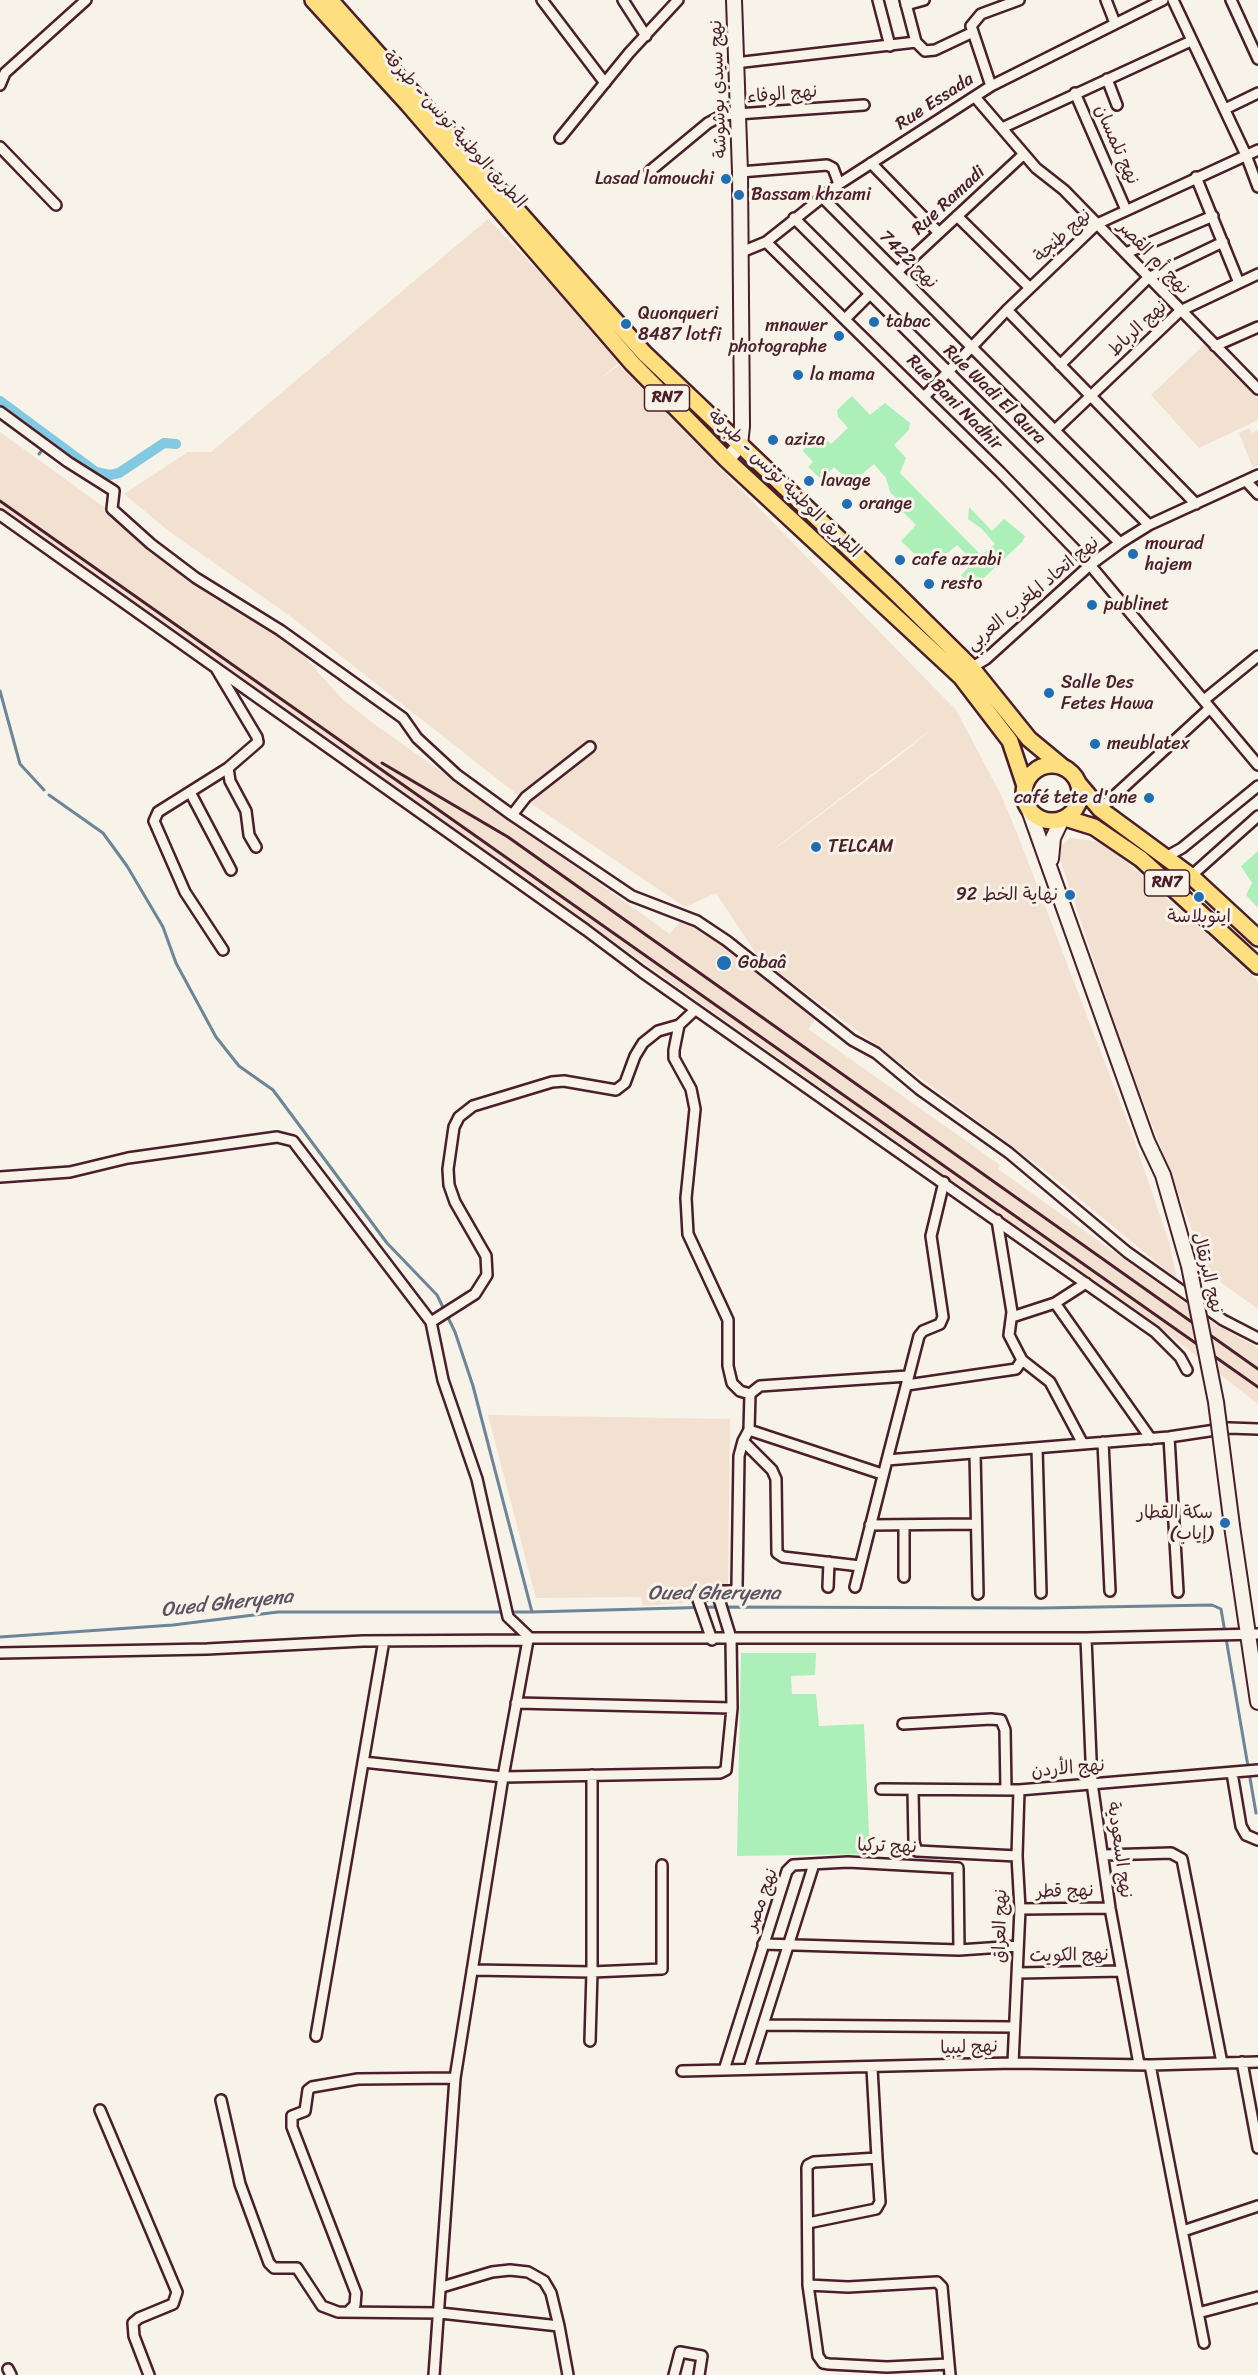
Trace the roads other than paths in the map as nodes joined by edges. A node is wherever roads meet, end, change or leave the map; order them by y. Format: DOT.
graph roads {
  1 [pos="86,0"];
  2 [pos="313,0"];
  3 [pos="542,0"];
  4 [pos="623,0"];
  5 [pos="678,0"];
  6 [pos="734,0"];
  7 [pos="878,0"];
  8 [pos="924,0"];
  9 [pos="1019,0"];
  10 [pos="1106,0"];
  11 [pos="1163,0"];
  12 [pos="1173,0"];
  13 [pos="1232,0"];
  14 [pos="336,2"];
  15 [pos="905,3"];
  16 [pos="1115,23"];
  17 [pos="971,33"];
  18 [pos="646,36"];
  19 [pos="358,41"];
  20 [pos="1191,41"];
  21 [pos="916,42"];
  22 [pos="1255,44"];
  23 [pos="890,46"];
  24 [pos="1258,58"];
  25 [pos="735,63"];
  26 [pos="1107,79"];
  27 [pos="1,82"];
  28 [pos="605,83"];
  29 [pos="991,86"];
  30 [pos="1075,93"];
  31 [pos="1258,93"];
  32 [pos="975,97"];
  33 [pos="864,105"];
  34 [pos="1118,105"];
  35 [pos="1225,109"];
  36 [pos="738,115"];
  37 [pos="1002,128"];
  38 [pos="560,138"];
  39 [pos="0,147"];
  40 [pos="1258,150"];
  41 [pos="1024,154"];
  42 [pos="1246,155"];
  43 [pos="870,163"];
  44 [pos="650,171"];
  45 [pos="740,172"];
  46 [pos="1196,177"];
  47 [pos="839,184"];
  48 [pos="1258,187"];
  49 [pos="821,196"];
  50 [pos="56,205"];
  51 [pos="1126,210"];
  52 [pos="957,216"];
  53 [pos="1213,216"];
  54 [pos="794,218"];
  55 [pos="1097,224"];
  56 [pos="939,233"];
  57 [pos="766,242"];
  58 [pos="1223,242"];
  59 [pos="739,253"];
  60 [pos="1126,253"];
  61 [pos="897,272"];
  62 [pos="1258,274"];
  63 [pos="1148,278"];
  64 [pos="1239,283"];
  65 [pos="1030,288"];
  66 [pos="869,295"];
  67 [pos="1007,310"];
  68 [pos="1180,311"];
  69 [pos="845,319"];
  70 [pos="1258,327"];
  71 [pos="1215,346"];
  72 [pos="971,347"];
  73 [pos="1060,365"];
  74 [pos="947,373"];
  75 [pos="1258,388"];
  76 [pos="1090,396"];
  77 [pos="924,397"];
  78 [pos="0,412"];
  79 [pos="1056,429"];
  80 [pos="740,445"];
  81 [pos="727,460"];
  82 [pos="1258,475"];
  83 [pos="1247,482"];
  84 [pos="1258,494"];
  85 [pos="1196,504"];
  86 [pos="0,515"];
  87 [pos="1149,525"];
  88 [pos="1120,543"];
  89 [pos="1090,565"];
  90 [pos="1258,656"];
  91 [pos="214,665"];
  92 [pos="966,672"];
  93 [pos="1203,700"];
  94 [pos="1210,708"];
  95 [pos="590,747"];
  96 [pos="1258,765"];
  97 [pos="228,768"];
  98 [pos="1064,768"];
  99 [pos="1078,783"];
  100 [pos="1025,786"];
  101 [pos="1258,786"];
  102 [pos="190,792"];
  103 [pos="1100,809"];
  104 [pos="1029,810"];
  105 [pos="512,815"];
  106 [pos="1258,816"];
  107 [pos="1064,819"];
  108 [pos="256,847"];
  109 [pos="1166,857"];
  110 [pos="231,870"];
  111 [pos="1052,870"];
  112 [pos="1191,876"];
  113 [pos="1258,938"];
  114 [pos="223,950"];
  115 [pos="1258,966"];
  116 [pos="696,1010"];
  117 [pos="679,1026"];
  118 [pos="0,1177"];
  119 [pos="944,1182"];
  120 [pos="997,1220"];
  121 [pos="1086,1283"];
  122 [pos="1055,1303"];
  123 [pos="1012,1317"];
  124 [pos="431,1322"];
  125 [pos="1258,1338"];
  126 [pos="1022,1360"];
  127 [pos="1187,1370"];
  128 [pos="907,1380"];
  129 [pos="750,1394"];
  130 [pos="1258,1429"];
  131 [pos="749,1430"];
  132 [pos="1169,1437"];
  133 [pos="1151,1439"];
  134 [pos="743,1440"];
  135 [pos="1103,1442"];
  136 [pos="1083,1444"];
  137 [pos="1036,1448"];
  138 [pos="975,1453"];
  139 [pos="887,1460"];
  140 [pos="882,1474"];
  141 [pos="976,1524"];
  142 [pos="870,1525"];
  143 [pos="904,1525"];
  144 [pos="829,1562"];
  145 [pos="860,1566"];
  146 [pos="904,1577"];
  147 [pos="828,1587"];
  148 [pos="855,1587"];
  149 [pos="1110,1591"];
  150 [pos="1178,1592"];
  151 [pos="1041,1593"];
  152 [pos="978,1594"];
  153 [pos="720,1595"];
  154 [pos="1250,1634"];
  155 [pos="731,1638"];
  156 [pos="1086,1638"];
  157 [pos="529,1639"];
  158 [pos="712,1640"];
  159 [pos="383,1646"];
  160 [pos="0,1653"];
  161 [pos="1258,1702"];
  162 [pos="516,1703"];
  163 [pos="732,1708"];
  164 [pos="903,1724"];
  165 [pos="363,1762"];
  166 [pos="1258,1770"];
  167 [pos="1232,1773"];
  168 [pos="592,1775"];
  169 [pos="503,1777"];
  170 [pos="1092,1783"];
  171 [pos="881,1790"];
  172 [pos="913,1790"];
  173 [pos="1006,1790"];
  174 [pos="1019,1790"];
  175 [pos="1258,1840"];
  176 [pos="1104,1855"];
  177 [pos="1017,1856"];
  178 [pos="814,1864"];
  179 [pos="662,1865"];
  180 [pos="1110,1908"];
  181 [pos="1020,1909"];
  182 [pos="763,1944"];
  183 [pos="788,1946"];
  184 [pos="1018,1946"];
  185 [pos="959,1950"];
  186 [pos="472,1970"];
  187 [pos="1122,1971"];
  188 [pos="592,1972"];
  189 [pos="1018,1973"];
  190 [pos="764,2025"];
  191 [pos="1013,2027"];
  192 [pos="316,2036"];
  193 [pos="590,2041"];
  194 [pos="1258,2061"];
  195 [pos="1242,2062"];
  196 [pos="1013,2063"];
  197 [pos="1222,2063"];
  198 [pos="1139,2064"];
  199 [pos="1150,2065"];
  200 [pos="872,2068"];
  201 [pos="749,2069"];
  202 [pos="724,2070"];
  203 [pos="681,2071"];
  204 [pos="455,2078"];
  205 [pos="221,2100"];
  206 [pos="100,2110"];
  207 [pos="1258,2148"];
  208 [pos="877,2158"];
  209 [pos="1258,2206"];
  210 [pos="808,2223"];
  211 [pos="1183,2230"];
  212 [pos="808,2285"];
  213 [pos="442,2287"];
  214 [pos="1258,2297"];
  215 [pos="348,2312"];
  216 [pos="440,2313"];
  217 [pos="1198,2313"];
  218 [pos="559,2326"];
  219 [pos="1204,2343"];
  220 [pos="949,2364"];
  221 [pos="149,2375"];
  222 [pos="434,2375"];
  223 [pos="568,2375"];
  224 [pos="674,2375"];
  225 [pos="699,2375"];
  226 [pos="950,2375"];
  1 -- 27 [label="street"];
  2 -- 19 [label="main road, الطريق الوطنية تونس - طبرقة / RN7"];
  3 -- 28 [label="street"];
  4 -- 18 [label="street"];
  5 -- 18 [label="street"];
  6 -- 25 [label="street, نهج سيدي بوشوشة"];
  7 -- 23 [label="street"];
  8 -- 15 [label="street"];
  9 -- 17 [label="street"];
  10 -- 16 [label="street"];
  11 -- 16 [label="street, Rue Essada"];
  12 -- 20 [label="street"];
  13 -- 22 [label="street"];
  14 -- 19 [label="main road, الطريق الوطنية تونس - طبرقة / RN7"];
  15 -- 21 [label="street"];
  16 -- 29 [label="street, Rue Essada"];
  17 -- 21 [label="street"];
  17 -- 29 [label="street"];
  18 -- 28 [label="street"];
  19 -- 80 [label="main road, الطريق الوطنية تونس - طبرقة / RN7"];
  19 -- 81 [label="main road, الطريق الوطنية تونس - طبرقة / RN7"];
  20 -- 26 [label="street"];
  20 -- 35 [label="street"];
  21 -- 23 [label="street"];
  22 -- 24 [label="street"];
  23 -- 25 [label="street"];
  25 -- 36 [label="street, نهج سيدي بوشوشة"];
  26 -- 30 [label="street"];
  26 -- 34 [label="street"];
  28 -- 38 [label="street"];
  29 -- 32 [label="street, Rue Essada"];
  30 -- 37 [label="street"];
  30 -- 51 [label="street, نهج تلمسان"];
  31 -- 35 [label="street"];
  32 -- 37 [label="street, نهج أم القصر"];
  32 -- 43 [label="street, Rue Essada"];
  33 -- 36 [label="street, نهج الوفاء"];
  35 -- 42 [label="street"];
  36 -- 44 [label="street, نهج الوفاء"];
  36 -- 45 [label="street, نهج سيدي بوشوشة"];
  37 -- 41 [label="street, نهج أم القصر"];
  39 -- 50 [label="street"];
  40 -- 42 [label="street, نهج طنجة"];
  41 -- 52 [label="street, Rue Ramadi"];
  41 -- 55 [label="street, نهج أم القصر"];
  42 -- 46 [label="street, نهج طنجة"];
  42 -- 48 [label="street"];
  43 -- 47 [label="street, Rue Essada"];
  43 -- 56 [label="street"];
  45 -- 47 [label="street"];
  45 -- 59 [label="street, نهج سيدي بوشوشة"];
  46 -- 51 [label="street, نهج طنجة"];
  46 -- 53 [label="street"];
  47 -- 49 [label="street, Rue Essada"];
  49 -- 54 [label="street, Rue Essada"];
  49 -- 61 [label="street, نهج 7422"];
  51 -- 55 [label="street, نهج طنجة"];
  52 -- 56 [label="street, Rue Ramadi"];
  52 -- 65 [label="street"];
  53 -- 58 [label="street"];
  53 -- 60 [label="street"];
  54 -- 57 [label="street, Rue Essada"];
  54 -- 66 [label="street, Rue Wadi El Qura"];
  55 -- 60 [label="street, نهج أم القصر"];
  55 -- 65 [label="street, نهج طنجة"];
  56 -- 61 [label="street, Rue Ramadi"];
  57 -- 59 [label="street, Rue Essada"];
  57 -- 69 [label="street, Rue Bani Nadhir"];
  58 -- 63 [label="street"];
  58 -- 64 [label="street"];
  59 -- 80 [label="street, نهج سيدي بوشوشة"];
  60 -- 63 [label="street, نهج أم القصر"];
  61 -- 72 [label="street, نهج 7422"];
  62 -- 64 [label="street, نهج الرباط"];
  63 -- 68 [label="street, نهج أم القصر"];
  63 -- 73 [label="street"];
  64 -- 68 [label="street, نهج الرباط"];
  65 -- 67 [label="street, نهج طنجة"];
  66 -- 69 [label="street"];
  66 -- 74 [label="street, Rue Wadi El Qura"];
  67 -- 72 [label="street, نهج طنجة"];
  67 -- 73 [label="street"];
  68 -- 71 [label="street, نهج أم القصر"];
  68 -- 76 [label="street, نهج الرباط"];
  69 -- 77 [label="street, Rue Bani Nadhir"];
  70 -- 71 [label="street"];
  71 -- 75 [label="street, نهج أم القصر"];
  72 -- 74 [label="street, نهج طنجة"];
  72 -- 79 [label="street, نهج 7422"];
  73 -- 76 [label="street"];
  74 -- 77 [label="street, نهج طنجة"];
  74 -- 88 [label="street, Rue Wadi El Qura"];
  76 -- 79 [label="street, نهج الرباط"];
  76 -- 85 [label="street"];
  77 -- 89 [label="street, Rue Bani Nadhir"];
  78 -- 105 [label="street"];
  79 -- 87 [label="street, نهج 7422"];
  80 -- 81 [label="street"];
  80 -- 92 [label="main road, الطريق الوطنية تونس - طبرقة / RN7"];
  81 -- 92 [label="main road, الطريق الوطنية تونس - طبرقة / RN7"];
  82 -- 83 [label="street, نهج اتحاد المغرب العربي"];
  83 -- 84 [label="street"];
  83 -- 85 [label="street, نهج اتحاد المغرب العربي"];
  85 -- 87 [label="street, نهج اتحاد المغرب العربي"];
  86 -- 91 [label="street"];
  87 -- 88 [label="street, نهج اتحاد المغرب العربي"];
  88 -- 89 [label="street, نهج اتحاد المغرب العربي"];
  89 -- 92 [label="street, نهج اتحاد المغرب العربي"];
  89 -- 93 [label="street, Rue Bani Nadhir"];
  90 -- 93 [label="street"];
  91 -- 97 [label="street"];
  91 -- 116 [label="street"];
  92 -- 98 [label="main road, الطريق الوطنية تونس - طبرقة / RN7"];
  92 -- 100 [label="main road, الطريق الوطنية تونس - طبرقة / RN7"];
  93 -- 94 [label="street, Rue Bani Nadhir"];
  94 -- 96 [label="street, Rue Bani Nadhir"];
  94 -- 103 [label="street"];
  95 -- 105 [label="street"];
  97 -- 102 [label="street"];
  97 -- 108 [label="street"];
  98 -- 99 [label="main road, RN7"];
  98 -- 100 [label="main road"];
  99 -- 103 [label="main road, RN7"];
  99 -- 107 [label="main road"];
  100 -- 104 [label="main road, RN7"];
  101 -- 109 [label="street"];
  102 -- 110 [label="street"];
  102 -- 114 [label="street"];
  103 -- 109 [label="main road, RN7"];
  104 -- 107 [label="main road, RN7"];
  104 -- 111 [label="street, نهج البرتقال"];
  105 -- 125 [label="street"];
  106 -- 112 [label="street"];
  107 -- 111 [label="street, نهج البرتقال"];
  107 -- 115 [label="main road, RN7"];
  109 -- 112 [label="main road, RN7"];
  111 -- 154 [label="street, نهج البرتقال, bridge"];
  112 -- 113 [label="main road, RN7"];
  116 -- 117 [label="street"];
  116 -- 119 [label="street"];
  117 -- 124 [label="street"];
  117 -- 129 [label="street"];
  118 -- 124 [label="street"];
  119 -- 120 [label="street"];
  119 -- 128 [label="street"];
  120 -- 121 [label="street"];
  120 -- 123 [label="street"];
  121 -- 122 [label="street"];
  121 -- 127 [label="street"];
  122 -- 123 [label="street"];
  122 -- 133 [label="street"];
  123 -- 126 [label="street"];
  124 -- 157 [label="street"];
  126 -- 128 [label="street"];
  126 -- 136 [label="street"];
  128 -- 129 [label="street"];
  128 -- 139 [label="street"];
  129 -- 131 [label="street"];
  130 -- 132 [label="street"];
  131 -- 134 [label="street"];
  131 -- 140 [label="street"];
  132 -- 133 [label="street"];
  132 -- 150 [label="street"];
  133 -- 135 [label="street"];
  134 -- 144 [label="street"];
  134 -- 153 [label="street"];
  135 -- 136 [label="street"];
  135 -- 149 [label="street"];
  136 -- 137 [label="street"];
  137 -- 138 [label="street"];
  137 -- 151 [label="street"];
  138 -- 139 [label="street"];
  138 -- 141 [label="street"];
  139 -- 140 [label="street"];
  140 -- 142 [label="street"];
  141 -- 143 [label="street"];
  141 -- 152 [label="street"];
  142 -- 143 [label="street"];
  142 -- 145 [label="street"];
  143 -- 146 [label="street"];
  144 -- 145 [label="street"];
  144 -- 147 [label="street"];
  145 -- 148 [label="street"];
  153 -- 155 [label="street"];
  153 -- 158 [label="street"];
  154 -- 156 [label="street"];
  154 -- 161 [label="street, نهج البرتقال"];
  155 -- 156 [label="street"];
  155 -- 158 [label="street"];
  155 -- 163 [label="street"];
  156 -- 170 [label="street, نهج السعودية"];
  157 -- 158 [label="street"];
  157 -- 160 [label="street"];
  157 -- 162 [label="street"];
  159 -- 165 [label="street"];
  162 -- 163 [label="street"];
  162 -- 169 [label="street"];
  163 -- 168 [label="street"];
  164 -- 173 [label="street"];
  165 -- 169 [label="street"];
  165 -- 192 [label="street"];
  166 -- 167 [label="street, نهج الأردن"];
  167 -- 170 [label="street, نهج الأردن"];
  167 -- 175 [label="street"];
  168 -- 169 [label="street"];
  168 -- 188 [label="street"];
  169 -- 186 [label="street"];
  170 -- 174 [label="street, نهج الأردن"];
  170 -- 176 [label="street, نهج السعودية"];
  171 -- 172 [label="street, نهج الأردن"];
  172 -- 173 [label="street, نهج الأردن"];
  172 -- 177 [label="street"];
  173 -- 174 [label="street, نهج الأردن"];
  174 -- 177 [label="street, نهج العراق"];
  176 -- 180 [label="street, نهج السعودية"];
  176 -- 197 [label="street"];
  177 -- 181 [label="street, نهج العراق"];
  178 -- 182 [label="street, نهج مصر"];
  178 -- 183 [label="street, نهج مصر"];
  178 -- 185 [label="street, نهج تركيا"];
  179 -- 188 [label="street"];
  180 -- 181 [label="street, نهج قطر"];
  180 -- 187 [label="street, نهج السعودية"];
  181 -- 184 [label="street, نهج العراق"];
  182 -- 183 [label="street"];
  182 -- 202 [label="street, نهج مصر"];
  183 -- 185 [label="street"];
  183 -- 190 [label="street, نهج مصر"];
  184 -- 185 [label="street"];
  184 -- 189 [label="street, نهج العراق"];
  186 -- 188 [label="street"];
  186 -- 204 [label="street"];
  187 -- 189 [label="street, نهج الكويت"];
  187 -- 198 [label="street, نهج السعودية"];
  188 -- 193 [label="street"];
  189 -- 191 [label="street, نهج العراق"];
  190 -- 191 [label="street"];
  190 -- 201 [label="street, نهج مصر"];
  191 -- 196 [label="street, نهج العراق"];
  194 -- 195 [label="street, نهج ليبيا"];
  195 -- 197 [label="street, نهج ليبيا"];
  195 -- 207 [label="street"];
  196 -- 198 [label="street, نهج ليبيا"];
  196 -- 200 [label="street, نهج ليبيا"];
  197 -- 199 [label="street, نهج ليبيا"];
  198 -- 199 [label="street, نهج ليبيا"];
  199 -- 211 [label="street"];
  200 -- 201 [label="street, نهج ليبيا"];
  200 -- 208 [label="street"];
  201 -- 202 [label="street, نهج ليبيا"];
  202 -- 203 [label="street, نهج ليبيا"];
  204 -- 213 [label="street"];
  204 -- 215 [label="street"];
  205 -- 215 [label="street"];
  206 -- 221 [label="street"];
  208 -- 210 [label="street"];
  208 -- 210 [label="street"];
  209 -- 211 [label="street"];
  210 -- 212 [label="street"];
  211 -- 217 [label="street"];
  212 -- 220 [label="street"];
  212 -- 220 [label="street"];
  213 -- 216 [label="street"];
  213 -- 218 [label="street"];
  214 -- 217 [label="street"];
  215 -- 216 [label="street"];
  216 -- 218 [label="street"];
  216 -- 222 [label="street"];
  217 -- 219 [label="street"];
  218 -- 223 [label="street"];
  220 -- 226 [label="street"];
  224 -- 225 [label="street"];
}
